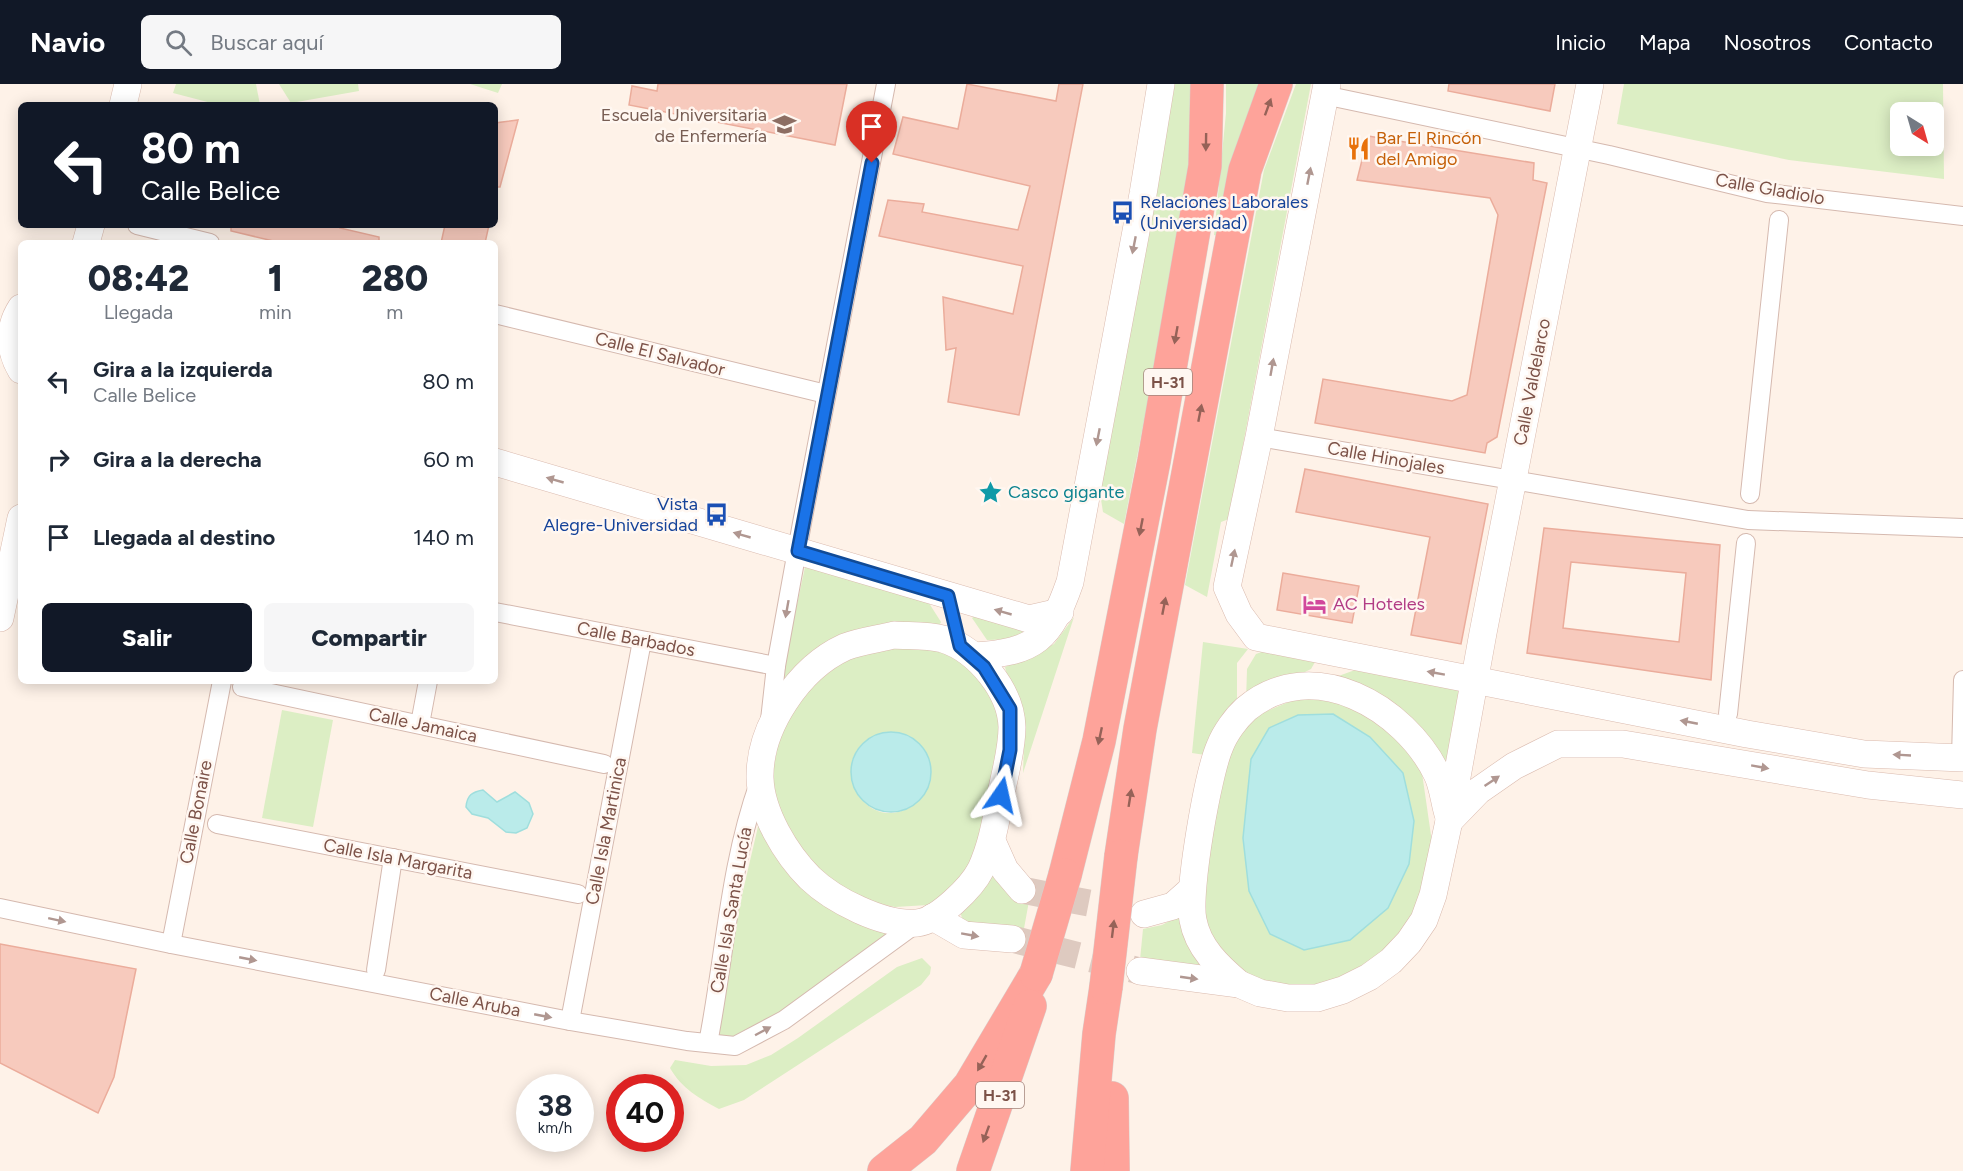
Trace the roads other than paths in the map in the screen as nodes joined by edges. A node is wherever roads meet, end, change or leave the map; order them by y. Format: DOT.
graph roads {
  1 [pos="128,84"];
  2 [pos="886,84"];
  3 [pos="1161,84"];
  4 [pos="1207,84"];
  5 [pos="1276,84"];
  6 [pos="1590,84"];
  7 [pos="1325,89"];
  8 [pos="124,102"];
  9 [pos="1579,148"];
  10 [pos="1963,216"];
  11 [pos="1779,220"];
  12 [pos="149,228"];
  13 [pos="198,240"];
  14 [pos="18,314"];
  15 [pos="498,315"];
  16 [pos="6,338"];
  17 [pos="18,364"];
  18 [pos="826,394"];
  19 [pos="1259,437"];
  20 [pos="498,463"];
  21 [pos="1513,480"];
  22 [pos="1750,494"];
  23 [pos="1963,528"];
  24 [pos="18,535"];
  25 [pos="1746,543"];
  26 [pos="798,551"];
  27 [pos="948,596"];
  28 [pos="1060,612"];
  29 [pos="498,613"];
  30 [pos="0,618"];
  31 [pos="642,641"];
  32 [pos="967,651"];
  33 [pos="1350,658"];
  34 [pos="776,666"];
  35 [pos="1476,680"];
  36 [pos="1963,680"];
  37 [pos="221,684"];
  38 [pos="427,684"];
  39 [pos="1306,686"];
  40 [pos="242,687"];
  41 [pos="1728,714"];
  42 [pos="420,724"];
  43 [pos="770,725"];
  44 [pos="1962,758"];
  45 [pos="604,764"];
  46 [pos="760,778"];
  47 [pos="1963,795"];
  48 [pos="1449,821"];
  49 [pos="217,824"];
  50 [pos="992,841"];
  51 [pos="393,858"];
  52 [pos="1022,890"];
  53 [pos="1191,890"];
  54 [pos="579,894"];
  55 [pos="0,908"];
  56 [pos="1144,914"];
  57 [pos="925,920"];
  58 [pos="1012,939"];
  59 [pos="171,944"];
  60 [pos="376,970"];
  61 [pos="1140,971"];
  62 [pos="1239,984"];
  63 [pos="1019,1016"];
  64 [pos="570,1021"];
  65 [pos="1107,1036"];
  66 [pos="708,1043"];
  67 [pos="884,1171"];
  68 [pos="973,1171"];
  69 [pos="1087,1171"];
  70 [pos="1113,1171"];
  1 -- 8 [label="street"];
  2 -- 18 [label="street"];
  3 -- 28 [label="street, one-way"];
  4 -- 63 [label="highway, H-31, one-way, bridge"];
  65 -- 5 [label="highway, H-31, one-way, bridge"];
  6 -- 9 [label="street, Calle Valdelarco"];
  7 -- 9 [label="street, Calle Gladiolo"];
  19 -- 7 [label="street, one-way"];
  9 -- 10 [label="street, Calle Gladiolo"];
  9 -- 21 [label="street, Calle Valdelarco"];
  11 -- 22 [label="street"];
  12 -- 13 [label="street"];
  14 -- 16 [label="street"];
  15 -- 18 [label="street, Calle El Salvador"];
  16 -- 17 [label="street"];
  18 -- 26 [label="street"];
  19 -- 21 [label="street, Calle Hinojales"];
  33 -- 19 [label="street, one-way"];
  26 -- 20 [label="street, one-way"];
  21 -- 23 [label="street, Calle Hinojales"];
  21 -- 35 [label="street, Calle Valdelarco"];
  24 -- 30 [label="street"];
  25 -- 41 [label="street"];
  26 -- 27 [label="street"];
  26 -- 34 [label="street, one-way"];
  28 -- 27 [label="street, one-way"];
  27 -- 32 [label="street"];
  28 -- 32 [label="street"];
  29 -- 31 [label="street, Calle Barbados"];
  31 -- 34 [label="street, Calle Barbados"];
  31 -- 64 [label="street, Calle Isla Martinica"];
  32 -- 43 [label="street"];
  32 -- 50 [label="street"];
  35 -- 33 [label="street, one-way"];
  33 -- 39 [label="street"];
  34 -- 43 [label="street"];
  44 -- 35 [label="street, one-way"];
  35 -- 48 [label="street, Calle Valdelarco"];
  36 -- 44 [label="street"];
  37 -- 59 [label="street, Calle Bonaire"];
  38 -- 42 [label="street"];
  39 -- 48 [label="street"];
  39 -- 53 [label="street"];
  40 -- 42 [label="street, Calle Jamaica"];
  42 -- 45 [label="street, Calle Jamaica"];
  43 -- 46 [label="street"];
  46 -- 57 [label="street"];
  46 -- 66 [label="street, Calle Isla Santa Lucía"];
  48 -- 47 [label="street, one-way"];
  48 -- 62 [label="street, Calle Valdelarco"];
  49 -- 51 [label="street, Calle Isla Margarita"];
  50 -- 52 [label="street"];
  50 -- 57 [label="street"];
  51 -- 54 [label="street, Calle Isla Margarita"];
  51 -- 60 [label="street"];
  53 -- 56 [label="street"];
  53 -- 62 [label="street"];
  55 -- 59 [label="street, Calle Aruba, one-way"];
  57 -- 58 [label="street, one-way"];
  66 -- 57 [label="street, Calle Aruba, one-way"];
  59 -- 64 [label="street, Calle Aruba, one-way"];
  61 -- 62 [label="street, one-way"];
  63 -- 67 [label="highway, one-way"];
  63 -- 68 [label="highway, H-31, one-way"];
  64 -- 66 [label="street, Calle Aruba"];
  65 -- 69 [label="highway"];
  65 -- 70 [label="highway"];
}
